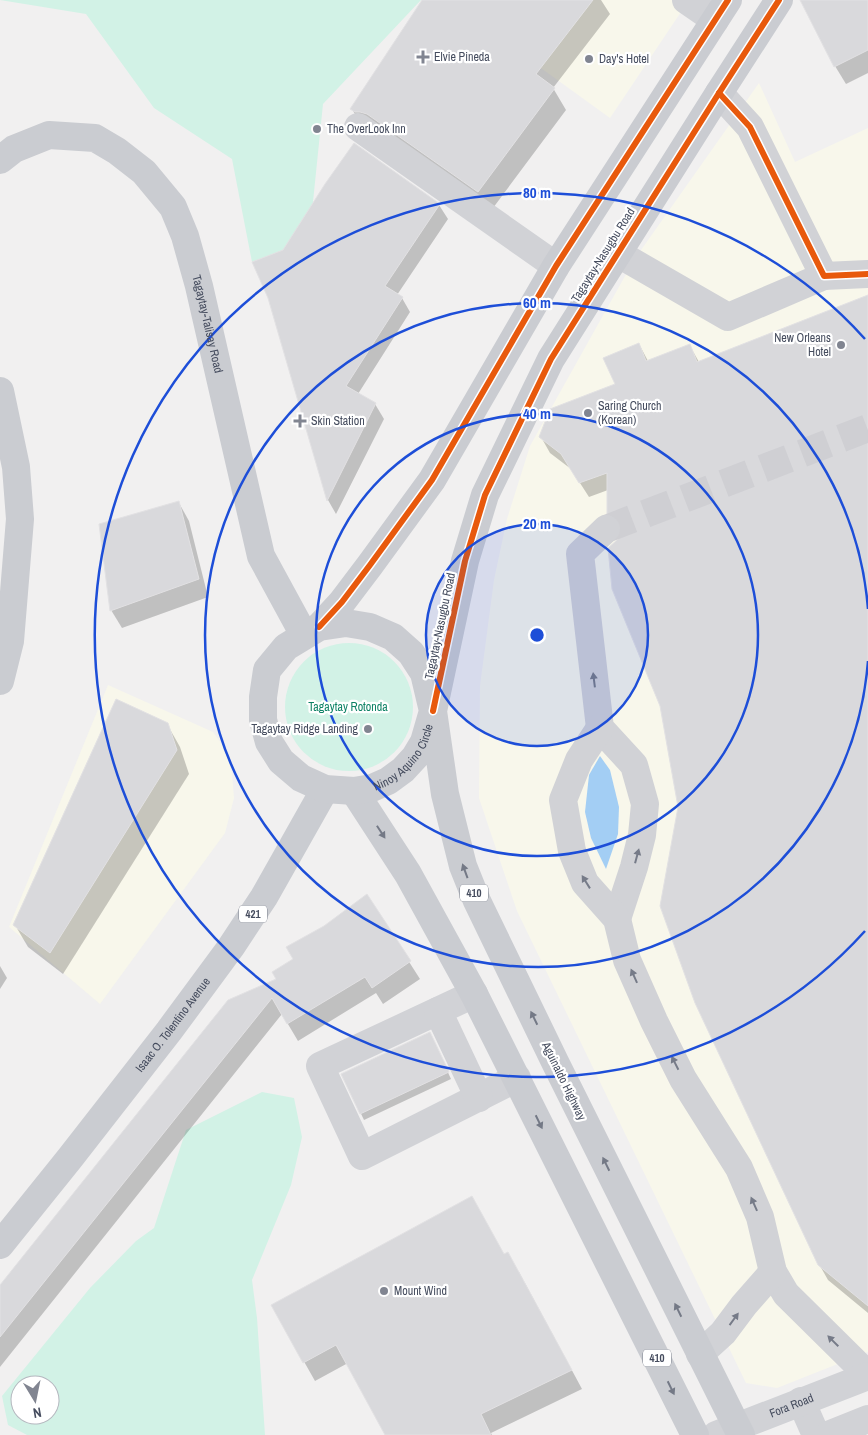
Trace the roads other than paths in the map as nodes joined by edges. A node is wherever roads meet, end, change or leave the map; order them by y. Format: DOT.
graph roads {
  1 [pos="686,0"];
  2 [pos="778,0"];
  3 [pos="721,10"];
  4 [pos="719,92"];
  5 [pos="358,127"];
  6 [pos="0,160"];
  7 [pos="617,253"];
  8 [pos="556,266"];
  9 [pos="868,274"];
  10 [pos="824,276"];
  11 [pos="0,391"];
  12 [pos="606,529"];
  13 [pos="311,631"];
  14 [pos="0,681"];
  15 [pos="433,712"];
  16 [pos="600,728"];
  17 [pos="325,789"];
  18 [pos="354,791"];
  19 [pos="617,919"];
  20 [pos="474,994"];
  21 [pos="438,1011"];
  22 [pos="517,1078"];
  23 [pos="479,1098"];
  24 [pos="0,1245"];
  25 [pos="773,1272"];
  26 [pos="700,1354"];
  27 [pos="868,1375"];
  28 [pos="802,1402"];
  29 [pos="868,1419"];
  30 [pos="731,1432"];
  31 [pos="695,1435"];
  32 [pos="816,1435"];
  33 [pos="828,1435"];
  1 -- 3 [label="street"];
  2 -- 4 [label="main road, Tagaytay-Nasugbu Road / 410"];
  3 -- 8 [label="main road, 410"];
  4 -- 7 [label="main road, Tagaytay-Nasugbu Road / 410"];
  4 -- 10 [label="street"];
  5 -- 8 [label="street"];
  6 -- 13 [label="main road, Tagaytay-Talisay Road"];
  7 -- 10 [label="street"];
  7 -- 15 [label="main road, Tagaytay-Nasugbu Road / 410"];
  8 -- 13 [label="main road, 410"];
  9 -- 10 [label="street"];
  11 -- 14 [label="main road"];
  16 -- 12 [label="street, one-way"];
  13 -- 15 [label="main road, Ninoy Aquino Circle / 410"];
  13 -- 17 [label="main road, Ninoy Aquino Circle / 410"];
  15 -- 18 [label="main road, Ninoy Aquino Circle / 410"];
  26 -- 15 [label="main road, Aguinaldo Highway / 410, one-way"];
  19 -- 16 [label="street, one-way"];
  19 -- 16 [label="street, one-way"];
  17 -- 18 [label="main road, Ninoy Aquino Circle / 410"];
  17 -- 24 [label="main road, Isaac O. Tolentino Avenue / 421"];
  18 -- 20 [label="main road, 410, one-way"];
  25 -- 19 [label="street, one-way"];
  20 -- 21 [label="street"];
  20 -- 22 [label="main road, 410"];
  21 -- 23 [label="street"];
  21 -- 23 [label="street"];
  22 -- 23 [label="street"];
  22 -- 31 [label="main road, 410, one-way"];
  26 -- 25 [label="street, one-way"];
  27 -- 25 [label="street, one-way"];
  26 -- 30 [label="main road, Aguinaldo Highway / 410"];
  27 -- 28 [label="street, Fora Road"];
  28 -- 30 [label="street, Fora Road"];
  28 -- 32 [label="street"];
  29 -- 33 [label="street"];
}
